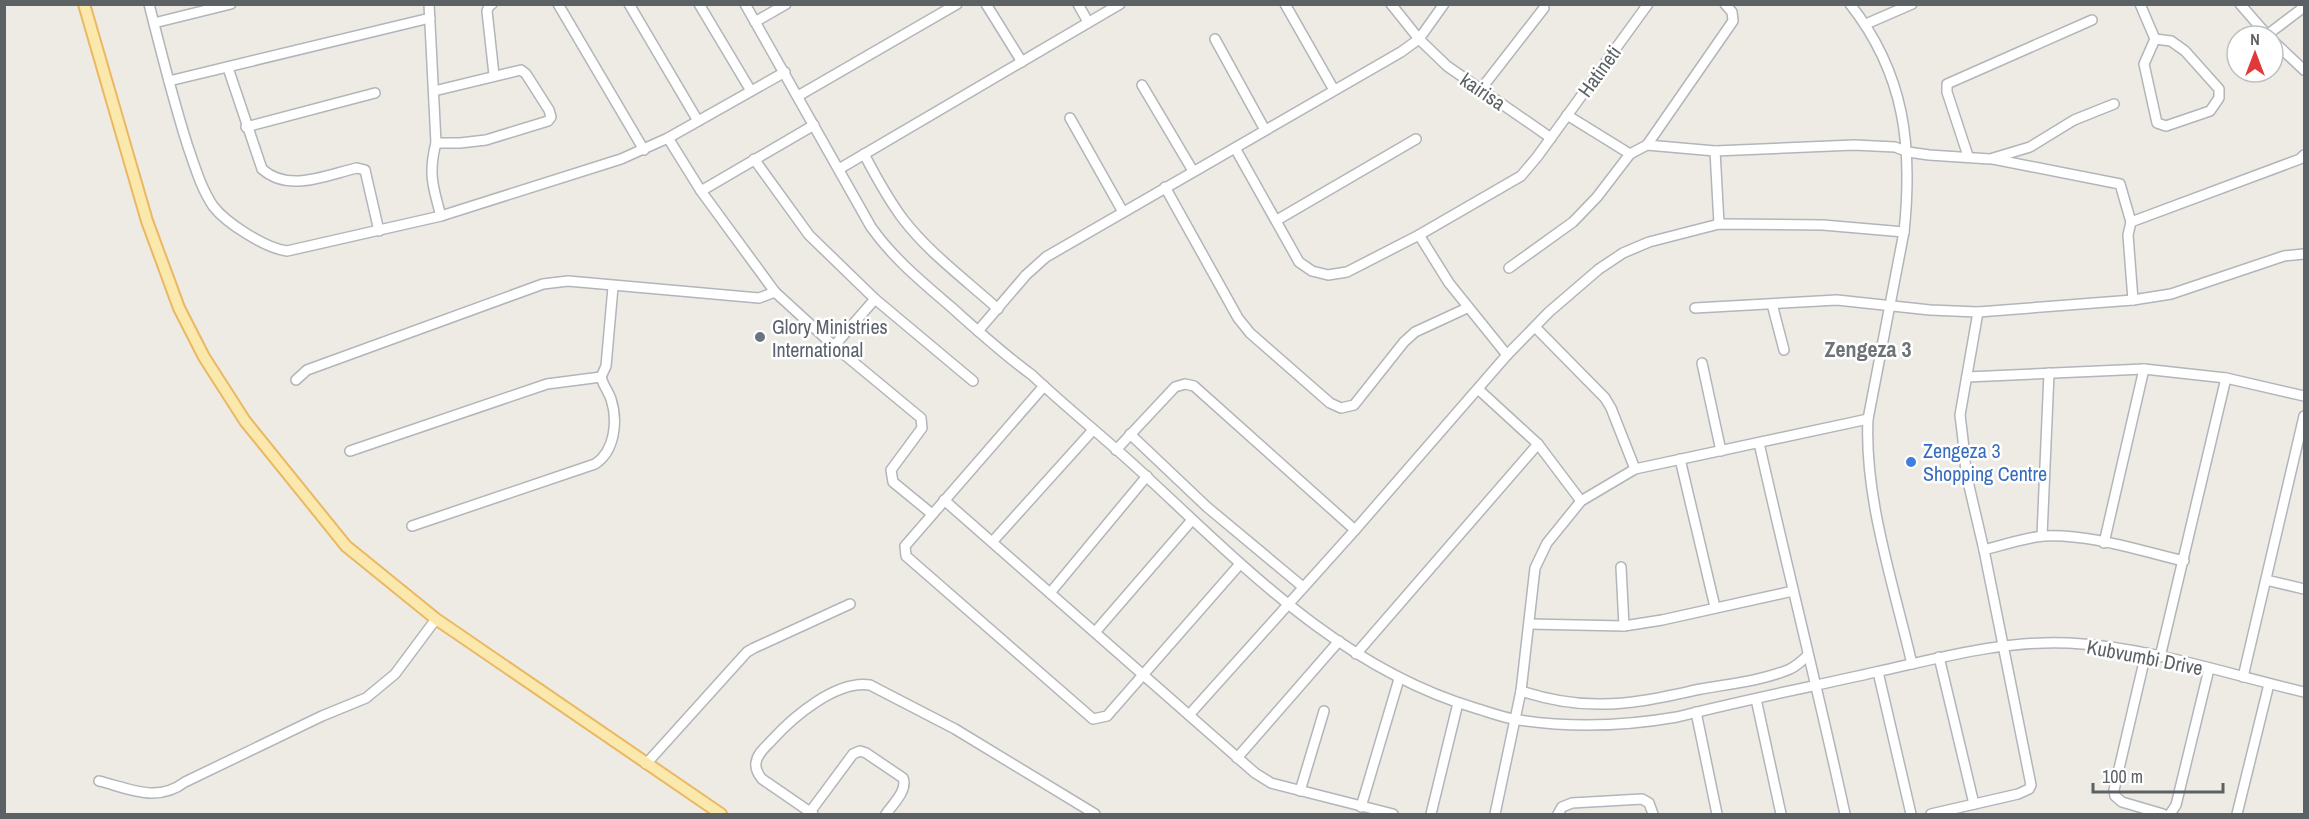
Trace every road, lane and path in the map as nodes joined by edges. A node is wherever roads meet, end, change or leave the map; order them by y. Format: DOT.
graph roads {
  1 [pos="84,4"];
  2 [pos="149,4"];
  3 [pos="231,4"];
  4 [pos="429,4"];
  5 [pos="492,4"];
  6 [pos="558,4"];
  7 [pos="628,4"];
  8 [pos="699,4"];
  9 [pos="745,4"];
  10 [pos="786,4"];
  11 [pos="957,4"];
  12 [pos="986,4"];
  13 [pos="1078,4"];
  14 [pos="1120,4"];
  15 [pos="1285,4"];
  16 [pos="1392,4"];
  17 [pos="1444,4"];
  18 [pos="1648,4"];
  19 [pos="1725,4"];
  20 [pos="1850,4"];
  21 [pos="1912,4"];
  22 [pos="2140,4"];
  23 [pos="2240,4"];
  24 [pos="211,7"];
  25 [pos="2304,7"];
  26 [pos="1544,8"];
  27 [pos="430,18"];
  28 [pos="2092,20"];
  29 [pos="755,22"];
  30 [pos="1088,22"];
  31 [pos="154,23"];
  32 [pos="1866,24"];
  33 [pos="2258,24"];
  34 [pos="2284,24"];
  35 [pos="1215,39"];
  36 [pos="1419,39"];
  37 [pos="2155,39"];
  38 [pos="2285,52"];
  39 [pos="1022,62"];
  40 [pos="228,68"];
  41 [pos="2304,70"];
  42 [pos="784,72"];
  43 [pos="494,75"];
  44 [pos="169,81"];
  45 [pos="1142,85"];
  46 [pos="1481,89"];
  47 [pos="1334,90"];
  48 [pos="434,91"];
  49 [pos="751,91"];
  50 [pos="375,93"];
  51 [pos="798,96"];
  52 [pos="2114,104"];
  53 [pos="1567,115"];
  54 [pos="1070,118"];
  55 [pos="698,121"];
  56 [pos="814,125"];
  57 [pos="246,127"];
  58 [pos="1265,130"];
  59 [pos="668,138"];
  60 [pos="1551,138"];
  61 [pos="1416,139"];
  62 [pos="436,143"];
  63 [pos="1647,145"];
  64 [pos="1235,148"];
  65 [pos="644,150"];
  66 [pos="1715,152"];
  67 [pos="1908,152"];
  68 [pos="864,154"];
  69 [pos="1630,154"];
  70 [pos="2304,155"];
  71 [pos="1968,156"];
  72 [pos="754,159"];
  73 [pos="1990,159"];
  74 [pos="839,169"];
  75 [pos="1193,171"];
  76 [pos="1165,187"];
  77 [pos="701,191"];
  78 [pos="1124,212"];
  79 [pos="441,216"];
  80 [pos="1277,220"];
  81 [pos="2132,222"];
  82 [pos="1719,224"];
  83 [pos="379,231"];
  84 [pos="1904,232"];
  85 [pos="1419,235"];
  86 [pos="2304,254"];
  87 [pos="1509,268"];
  88 [pos="613,287"];
  89 [pos="775,292"];
  90 [pos="875,298"];
  91 [pos="2133,300"];
  92 [pos="1772,304"];
  93 [pos="1889,304"];
  94 [pos="1467,308"];
  95 [pos="1695,308"];
  96 [pos="998,309"];
  97 [pos="1978,312"];
  98 [pos="1535,327"];
  99 [pos="978,331"];
  100 [pos="834,346"];
  101 [pos="1784,350"];
  102 [pos="1507,355"];
  103 [pos="1702,363"];
  104 [pos="2144,369"];
  105 [pos="2049,373"];
  106 [pos="600,377"];
  107 [pos="1967,377"];
  108 [pos="2226,378"];
  109 [pos="296,380"];
  110 [pos="973,381"];
  111 [pos="1044,386"];
  112 [pos="1478,389"];
  113 [pos="2304,396"];
  114 [pos="2304,416"];
  115 [pos="1868,419"];
  116 [pos="1093,429"];
  117 [pos="1130,434"];
  118 [pos="1759,443"];
  119 [pos="1538,444"];
  120 [pos="1116,450"];
  121 [pos="350,451"];
  122 [pos="1721,451"];
  123 [pos="1680,459"];
  124 [pos="1635,469"];
  125 [pos="1147,476"];
  126 [pos="944,500"];
  127 [pos="1581,501"];
  128 [pos="932,514"];
  129 [pos="1192,520"];
  130 [pos="412,526"];
  131 [pos="1354,530"];
  132 [pos="2042,536"];
  133 [pos="993,541"];
  134 [pos="2104,543"];
  135 [pos="1984,550"];
  136 [pos="2184,561"];
  137 [pos="1240,564"];
  138 [pos="1621,567"];
  139 [pos="2266,580"];
  140 [pos="1303,587"];
  141 [pos="2304,589"];
  142 [pos="1792,591"];
  143 [pos="1050,593"];
  144 [pos="850,604"];
  145 [pos="1287,604"];
  146 [pos="1715,607"];
  147 [pos="436,619"];
  148 [pos="1529,624"];
  149 [pos="1624,626"];
  150 [pos="1096,631"];
  151 [pos="1339,641"];
  152 [pos="2002,645"];
  153 [pos="2146,653"];
  154 [pos="1356,654"];
  155 [pos="1808,655"];
  156 [pos="1939,657"];
  157 [pos="2160,657"];
  158 [pos="1912,664"];
  159 [pos="2209,669"];
  160 [pos="1878,672"];
  161 [pos="1145,675"];
  162 [pos="2243,677"];
  163 [pos="1399,679"];
  164 [pos="2269,684"];
  165 [pos="1817,685"];
  166 [pos="1521,691"];
  167 [pos="2304,692"];
  168 [pos="1756,699"];
  169 [pos="1458,703"];
  170 [pos="1324,711"];
  171 [pos="1696,712"];
  172 [pos="1189,714"];
  173 [pos="1516,720"];
  174 [pos="1237,758"];
  175 [pos="646,764"];
  176 [pos="99,781"];
  177 [pos="1300,791"];
  178 [pos="1974,804"];
  179 [pos="1361,807"];
  180 [pos="811,813"];
  181 [pos="721,814"];
  182 [pos="886,814"];
  183 [pos="1095,814"];
  184 [pos="1392,814"];
  185 [pos="1431,814"];
  186 [pos="1495,814"];
  187 [pos="1558,814"];
  188 [pos="1653,814"];
  189 [pos="1718,814"];
  190 [pos="1781,814"];
  191 [pos="1845,814"];
  192 [pos="1911,814"];
  193 [pos="1931,814"];
  194 [pos="2163,814"];
  195 [pos="2170,814"];
  196 [pos="2237,814"];
  1 -- 147 [label="main road"];
  2 -- 31 [label="street"];
  3 -- 24 [label="street"];
  4 -- 27 [label="street"];
  5 -- 43 [label="street"];
  6 -- 65 [label="street"];
  7 -- 55 [label="street"];
  8 -- 49 [label="street"];
  9 -- 29 [label="street, Kubvumbi Drive"];
  10 -- 29 [label="street"];
  11 -- 51 [label="street"];
  12 -- 39 [label="street"];
  13 -- 30 [label="street"];
  14 -- 30 [label="street"];
  15 -- 47 [label="street"];
  16 -- 36 [label="street, kairisa"];
  17 -- 36 [label="street"];
  18 -- 53 [label="street, Hatineti"];
  19 -- 63 [label="street"];
  20 -- 32 [label="street"];
  21 -- 32 [label="street"];
  22 -- 37 [label="street"];
  23 -- 33 [label="street"];
  24 -- 31 [label="street"];
  25 -- 34 [label="street"];
  26 -- 46 [label="street"];
  27 -- 40 [label="street"];
  27 -- 48 [label="street"];
  28 -- 71 [label="street"];
  29 -- 42 [label="street, Kubvumbi Drive"];
  30 -- 39 [label="street"];
  31 -- 44 [label="street"];
  32 -- 67 [label="street"];
  35 -- 58 [label="street"];
  36 -- 46 [label="street, kairisa"];
  36 -- 47 [label="street"];
  37 -- 37 [label="street"];
  38 -- 41 [label="street"];
  39 -- 68 [label="street"];
  40 -- 44 [label="street"];
  40 -- 57 [label="street"];
  42 -- 49 [label="street"];
  42 -- 51 [label="street, Kubvumbi Drive"];
  43 -- 48 [label="street"];
  43 -- 62 [label="street"];
  44 -- 83 [label="street"];
  45 -- 75 [label="street"];
  46 -- 60 [label="street, kairisa"];
  47 -- 58 [label="street"];
  48 -- 62 [label="street"];
  49 -- 55 [label="street"];
  50 -- 57 [label="street"];
  51 -- 56 [label="street, Kubvumbi Drive"];
  52 -- 73 [label="street"];
  53 -- 60 [label="street, Hatineti"];
  53 -- 69 [label="street"];
  54 -- 78 [label="street"];
  55 -- 59 [label="street"];
  56 -- 72 [label="street"];
  56 -- 74 [label="street, Kubvumbi Drive"];
  57 -- 83 [label="street"];
  58 -- 64 [label="street"];
  59 -- 65 [label="street"];
  59 -- 77 [label="street"];
  60 -- 85 [label="street, Hatineti"];
  61 -- 80 [label="street"];
  62 -- 79 [label="street"];
  63 -- 66 [label="street"];
  63 -- 69 [label="street"];
  64 -- 75 [label="street"];
  64 -- 80 [label="street, Hatineti"];
  65 -- 79 [label="street"];
  66 -- 67 [label="street"];
  66 -- 82 [label="street"];
  67 -- 71 [label="street"];
  67 -- 84 [label="street"];
  68 -- 74 [label="street"];
  68 -- 96 [label="street"];
  69 -- 87 [label="street"];
  70 -- 81 [label="street"];
  71 -- 73 [label="street"];
  72 -- 77 [label="street"];
  72 -- 90 [label="street"];
  73 -- 81 [label="street"];
  74 -- 99 [label="street, Kubvumbi Drive"];
  75 -- 76 [label="street"];
  76 -- 78 [label="street"];
  76 -- 94 [label="street"];
  77 -- 89 [label="street"];
  78 -- 96 [label="street"];
  79 -- 83 [label="street"];
  80 -- 85 [label="street, Hatineti"];
  81 -- 91 [label="street"];
  82 -- 84 [label="street"];
  82 -- 98 [label="street"];
  84 -- 93 [label="street"];
  85 -- 94 [label="street"];
  86 -- 91 [label="street"];
  88 -- 89 [label="street"];
  88 -- 106 [label="street"];
  88 -- 109 [label="street"];
  89 -- 100 [label="street"];
  90 -- 100 [label="street"];
  90 -- 110 [label="street"];
  91 -- 97 [label="street"];
  92 -- 93 [label="street"];
  92 -- 95 [label="street"];
  92 -- 101 [label="street"];
  93 -- 97 [label="street"];
  93 -- 115 [label="street"];
  94 -- 102 [label="street"];
  96 -- 99 [label="street"];
  97 -- 107 [label="street"];
  98 -- 102 [label="street"];
  98 -- 124 [label="street"];
  99 -- 111 [label="street, Kubvumbi Drive"];
  100 -- 128 [label="street"];
  102 -- 112 [label="street"];
  103 -- 122 [label="street"];
  104 -- 105 [label="street"];
  104 -- 108 [label="street"];
  104 -- 134 [label="street"];
  105 -- 107 [label="street"];
  105 -- 132 [label="street"];
  106 -- 121 [label="street"];
  106 -- 130 [label="street"];
  107 -- 135 [label="street"];
  108 -- 113 [label="street"];
  108 -- 136 [label="street"];
  111 -- 116 [label="street, Kubvumbi Drive"];
  111 -- 126 [label="street"];
  112 -- 119 [label="street"];
  112 -- 131 [label="street"];
  114 -- 139 [label="street"];
  115 -- 118 [label="street"];
  115 -- 158 [label="street"];
  116 -- 120 [label="street, Kubvumbi Drive"];
  116 -- 133 [label="street"];
  117 -- 120 [label="street"];
  117 -- 131 [label="street"];
  117 -- 140 [label="street"];
  118 -- 122 [label="street"];
  118 -- 142 [label="street"];
  119 -- 127 [label="street"];
  119 -- 154 [label="street"];
  120 -- 125 [label="street, Kubvumbi Drive"];
  122 -- 123 [label="street"];
  123 -- 124 [label="street"];
  123 -- 146 [label="street"];
  124 -- 127 [label="street"];
  125 -- 129 [label="street, Kubvumbi Drive"];
  125 -- 143 [label="street"];
  126 -- 128 [label="street"];
  126 -- 133 [label="street"];
  127 -- 148 [label="street"];
  128 -- 161 [label="street"];
  129 -- 137 [label="street, Kubvumbi Drive"];
  129 -- 150 [label="street"];
  131 -- 140 [label="street"];
  132 -- 134 [label="street"];
  132 -- 135 [label="street"];
  133 -- 143 [label="street"];
  134 -- 136 [label="street"];
  135 -- 152 [label="street"];
  136 -- 157 [label="street"];
  137 -- 145 [label="street, Kubvumbi Drive"];
  137 -- 161 [label="street"];
  138 -- 149 [label="street"];
  139 -- 141 [label="street"];
  139 -- 162 [label="street"];
  140 -- 145 [label="street"];
  142 -- 146 [label="street"];
  142 -- 155 [label="street"];
  143 -- 150 [label="street"];
  144 -- 175 [label="street"];
  145 -- 151 [label="street, Kubvumbi Drive"];
  145 -- 172 [label="street"];
  146 -- 149 [label="street"];
  147 -- 175 [label="main road"];
  147 -- 176 [label="street"];
  148 -- 149 [label="street"];
  148 -- 166 [label="street"];
  150 -- 161 [label="street"];
  151 -- 154 [label="street, Kubvumbi Drive"];
  151 -- 174 [label="street"];
  152 -- 153 [label="street, Kubvumbi Drive"];
  152 -- 156 [label="street, Kubvumbi Drive"];
  152 -- 178 [label="street"];
  153 -- 157 [label="street, Kubvumbi Drive"];
  153 -- 194 [label="street"];
  154 -- 163 [label="street, Kubvumbi Drive"];
  155 -- 165 [label="street"];
  155 -- 166 [label="street"];
  156 -- 158 [label="street, Kubvumbi Drive"];
  156 -- 178 [label="street"];
  157 -- 159 [label="street, Kubvumbi Drive"];
  158 -- 160 [label="street, Kubvumbi Drive"];
  159 -- 162 [label="street, Kubvumbi Drive"];
  159 -- 195 [label="street"];
  160 -- 165 [label="street, Kubvumbi Drive"];
  160 -- 192 [label="street"];
  161 -- 172 [label="street"];
  162 -- 164 [label="street, Kubvumbi Drive"];
  163 -- 169 [label="street, Kubvumbi Drive"];
  163 -- 179 [label="street"];
  164 -- 167 [label="street, Kubvumbi Drive"];
  164 -- 196 [label="street"];
  165 -- 168 [label="street, Kubvumbi Drive"];
  165 -- 191 [label="street"];
  166 -- 173 [label="street"];
  168 -- 171 [label="street, Kubvumbi Drive"];
  168 -- 190 [label="street"];
  169 -- 173 [label="street, Kubvumbi Drive"];
  169 -- 185 [label="street"];
  170 -- 177 [label="street"];
  171 -- 173 [label="street, Kubvumbi Drive"];
  171 -- 189 [label="street"];
  172 -- 174 [label="street"];
  173 -- 186 [label="street"];
  174 -- 177 [label="street"];
  175 -- 181 [label="main road"];
  177 -- 179 [label="street"];
  178 -- 193 [label="street"];
  179 -- 184 [label="street"];
  180 -- 182 [label="street"];
  180 -- 183 [label="street"];
  187 -- 188 [label="street"];
}
